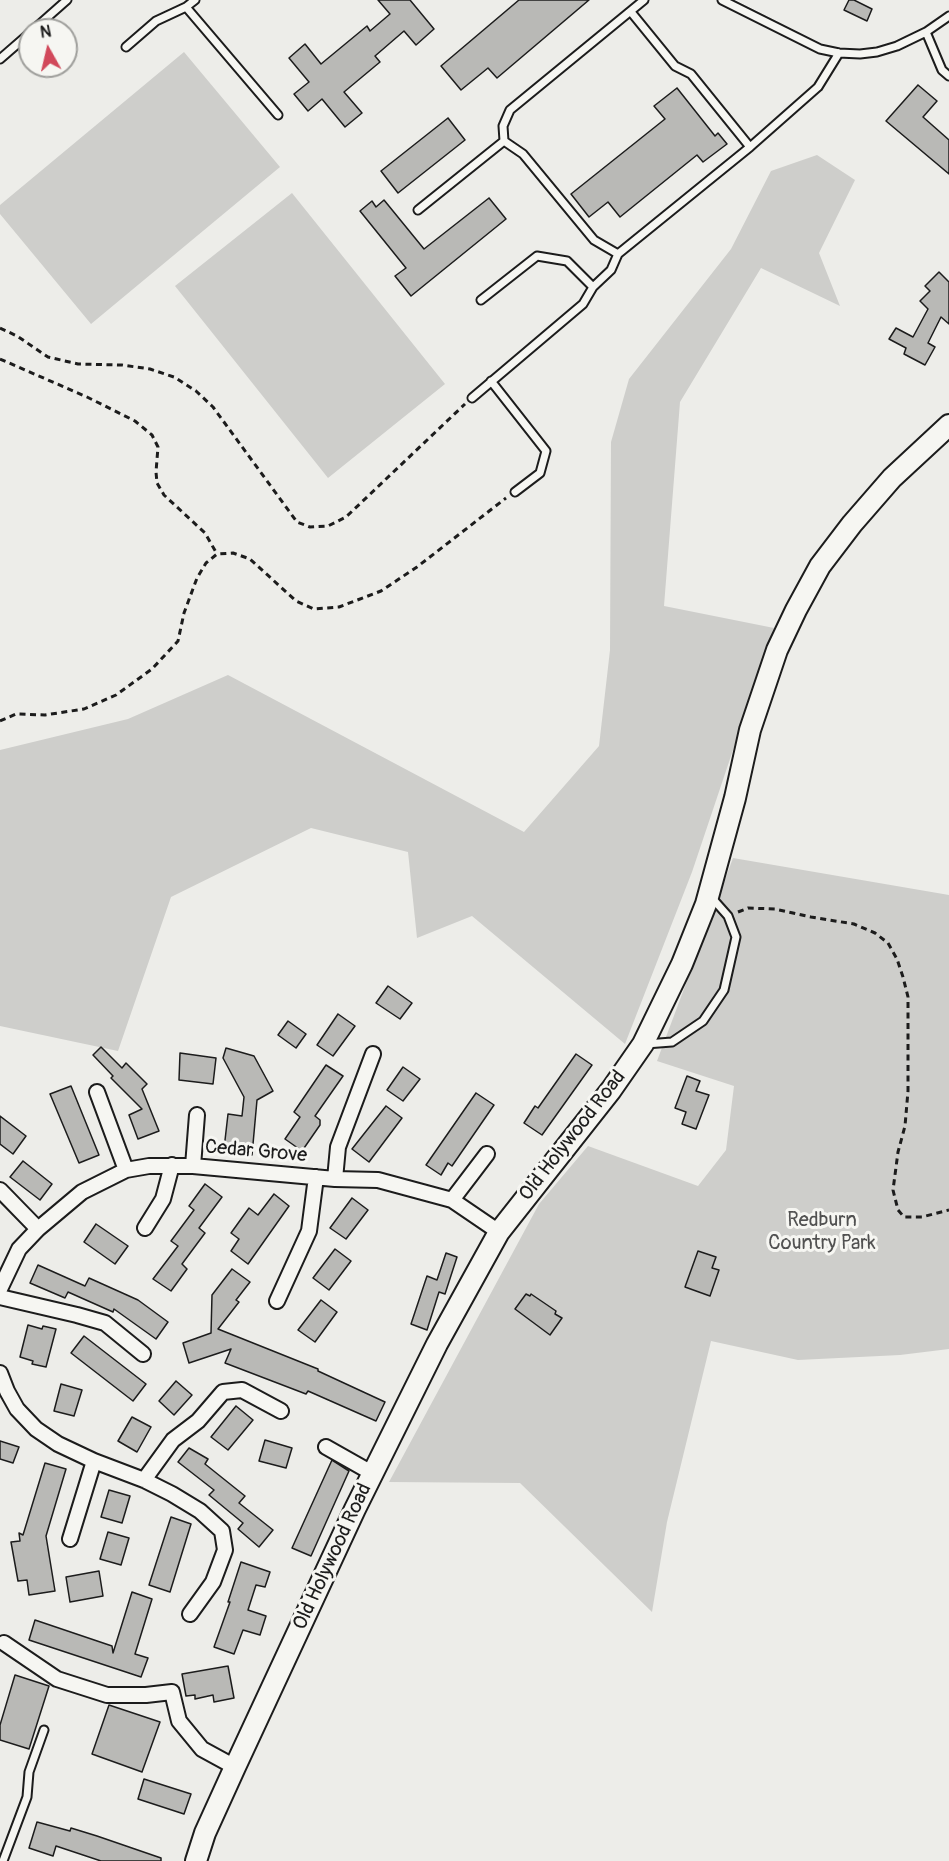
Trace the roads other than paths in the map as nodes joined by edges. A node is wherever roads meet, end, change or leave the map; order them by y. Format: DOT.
graph roads {
  1 [pos="67,0"];
  2 [pos="195,0"];
  3 [pos="644,0"];
  4 [pos="722,0"];
  5 [pos="186,7"];
  6 [pos="949,10"];
  7 [pos="631,12"];
  8 [pos="949,16"];
  9 [pos="47,18"];
  10 [pos="937,25"];
  11 [pos="926,32"];
  12 [pos="18,43"];
  13 [pos="126,47"];
  14 [pos="839,53"];
  15 [pos="0,59"];
  16 [pos="949,76"];
  17 [pos="278,115"];
  18 [pos="504,141"];
  19 [pos="750,147"];
  20 [pos="418,210"];
  21 [pos="618,254"];
  22 [pos="593,287"];
  23 [pos="481,300"];
  24 [pos="491,381"];
  25 [pos="472,398"];
  26 [pos="949,424"];
  27 [pos="515,492"];
  28 [pos="709,893"];
  29 [pos="643,1044"];
  30 [pos="373,1054"];
  31 [pos="97,1092"];
  32 [pos="197,1115"];
  33 [pos="487,1154"];
  34 [pos="172,1166"];
  35 [pos="193,1166"];
  36 [pos="126,1170"];
  37 [pos="316,1177"];
  38 [pos="335,1179"];
  39 [pos="0,1190"];
  40 [pos="452,1200"];
  41 [pos="145,1228"];
  42 [pos="38,1229"];
  43 [pos="499,1232"];
  44 [pos="0,1289"];
  45 [pos="0,1297"];
  46 [pos="277,1301"];
  47 [pos="143,1354"];
  48 [pos="0,1372"];
  49 [pos="3,1393"];
  50 [pos="281,1412"];
  51 [pos="326,1447"];
  52 [pos="94,1461"];
  53 [pos="372,1473"];
  54 [pos="144,1480"];
  55 [pos="70,1539"];
  56 [pos="190,1614"];
  57 [pos="4,1643"];
  58 [pos="44,1730"];
  59 [pos="235,1767"];
  60 [pos="3,1861"];
  61 [pos="196,1861"];
  1 -- 9 [label="lane"];
  2 -- 5 [label="lane"];
  3 -- 7 [label="lane"];
  4 -- 14 [label="lane"];
  5 -- 13 [label="lane"];
  5 -- 17 [label="lane"];
  6 -- 10 [label="lane"];
  7 -- 18 [label="lane"];
  7 -- 19 [label="lane"];
  8 -- 10 [label="lane"];
  10 -- 11 [label="lane"];
  11 -- 14 [label="lane"];
  11 -- 16 [label="lane"];
  12 -- 15 [label="lane"];
  14 -- 19 [label="lane"];
  18 -- 20 [label="lane"];
  18 -- 21 [label="lane"];
  19 -- 21 [label="lane"];
  21 -- 22 [label="lane"];
  22 -- 23 [label="lane"];
  22 -- 24 [label="lane"];
  24 -- 25 [label="lane"];
  24 -- 27 [label="lane"];
  26 -- 28 [label="street, Old Holywood Road"];
  28 -- 29 [label="street, Old Holywood Road"];
  28 -- 29 [label="lane"];
  29 -- 43 [label="street, Old Holywood Road"];
  30 -- 38 [label="street"];
  31 -- 36 [label="street"];
  32 -- 35 [label="street, Cedar Grove"];
  33 -- 40 [label="street"];
  34 -- 35 [label="street, Cedar Grove"];
  34 -- 36 [label="street, Cedar Grove"];
  34 -- 41 [label="street"];
  35 -- 37 [label="street, Cedar Grove"];
  36 -- 42 [label="street, Cedar Grove"];
  37 -- 38 [label="street, Cedar Grove"];
  37 -- 46 [label="street, Cedar Grove"];
  38 -- 40 [label="street, Cedar Grove"];
  39 -- 42 [label="street"];
  40 -- 43 [label="street, Cedar Grove"];
  42 -- 44 [label="street, Cedar Grove"];
  43 -- 53 [label="street, Old Holywood Road"];
  45 -- 47 [label="street"];
  48 -- 49 [label="street"];
  49 -- 52 [label="street"];
  50 -- 54 [label="street"];
  51 -- 53 [label="street"];
  52 -- 54 [label="street"];
  52 -- 55 [label="street"];
  53 -- 59 [label="street, Old Holywood Road"];
  54 -- 56 [label="street"];
  57 -- 59 [label="street"];
  58 -- 60 [label="lane"];
  59 -- 61 [label="street, Old Holywood Road"];
}
